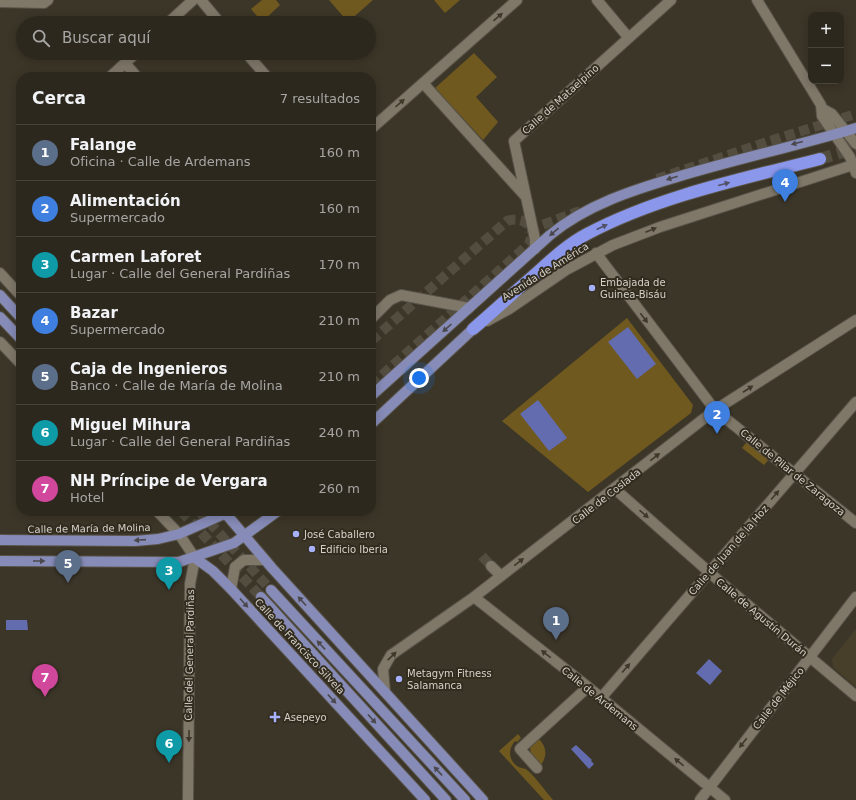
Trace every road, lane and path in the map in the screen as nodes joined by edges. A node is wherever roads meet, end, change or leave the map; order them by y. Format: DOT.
graph roads {
  1 [pos="48,0"];
  2 [pos="193,0"];
  3 [pos="201,0"];
  4 [pos="517,0"];
  5 [pos="597,0"];
  6 [pos="670,0"];
  7 [pos="757,0"];
  8 [pos="0,2"];
  9 [pos="176,16"];
  10 [pos="214,16"];
  11 [pos="628,37"];
  12 [pos="128,60"];
  13 [pos="252,60"];
  14 [pos="125,63"];
  15 [pos="115,72"];
  16 [pos="133,72"];
  17 [pos="263,72"];
  18 [pos="423,83"];
  19 [pos="823,109"];
  20 [pos="376,125"];
  21 [pos="851,129"];
  22 [pos="835,134"];
  23 [pos="856,144"];
  24 [pos="820,158"];
  25 [pos="855,167"];
  26 [pos="526,198"];
  27 [pos="535,249"];
  28 [pos="596,253"];
  29 [pos="0,273"];
  30 [pos="16,291"];
  31 [pos="0,295"];
  32 [pos="469,308"];
  33 [pos="16,313"];
  34 [pos="376,314"];
  35 [pos="0,317"];
  36 [pos="856,320"];
  37 [pos="473,329"];
  38 [pos="16,334"];
  39 [pos="0,342"];
  40 [pos="16,359"];
  41 [pos="376,392"];
  42 [pos="856,402"];
  43 [pos="715,410"];
  44 [pos="376,419"];
  45 [pos="794,473"];
  46 [pos="615,489"];
  47 [pos="162,516"];
  48 [pos="217,516"];
  49 [pos="229,516"];
  50 [pos="271,516"];
  51 [pos="856,523"];
  52 [pos="179,534"];
  53 [pos="245,535"];
  54 [pos="0,540"];
  55 [pos="195,558"];
  56 [pos="265,560"];
  57 [pos="0,561"];
  58 [pos="491,566"];
  59 [pos="710,571"];
  60 [pos="501,576"];
  61 [pos="231,589"];
  62 [pos="271,590"];
  63 [pos="261,597"];
  64 [pos="474,597"];
  65 [pos="856,597"];
  66 [pos="810,657"];
  67 [pos="588,687"];
  68 [pos="385,692"];
  69 [pos="856,696"];
  70 [pos="601,698"];
  71 [pos="537,768"];
  72 [pos="709,787"];
  73 [pos="188,800"];
  74 [pos="425,800"];
  75 [pos="446,800"];
  76 [pos="464,800"];
  77 [pos="483,800"];
  78 [pos="700,800"];
  79 [pos="725,800"];
  1 -- 8 [label="street"];
  2 -- 9 [label="street"];
  3 -- 10 [label="street"];
  18 -- 4 [label="street, one-way"];
  5 -- 11 [label="street"];
  6 -- 11 [label="street, Calle de Mataelpino"];
  7 -- 19 [label="street"];
  11 -- 26 [label="street, Calle de Mataelpino"];
  12 -- 14 [label="street"];
  13 -- 17 [label="street"];
  14 -- 15 [label="street"];
  14 -- 16 [label="street"];
  20 -- 18 [label="street, one-way"];
  18 -- 26 [label="street"];
  19 -- 21 [label="street"];
  19 -- 22 [label="street"];
  21 -- 22 [label="main road, Avenida de América"];
  21 -- 23 [label="street"];
  22 -- 25 [label="street"];
  22 -- 27 [label="main road, Avenida de América, one-way"];
  37 -- 24 [label="highway, one-way"];
  28 -- 25 [label="street, Avenida de América, one-way"];
  26 -- 27 [label="street, Calle de Mataelpino"];
  27 -- 32 [label="main road, Avenida de América"];
  28 -- 37 [label="street, Avenida de América"];
  28 -- 43 [label="street, Calle de Pilar de Zaragoza, one-way"];
  29 -- 30 [label="street"];
  31 -- 33 [label="main road"];
  32 -- 34 [label="street"];
  32 -- 41 [label="main road, Avenida de América, one-way"];
  35 -- 38 [label="main road"];
  43 -- 36 [label="street, Calle de Coslada, one-way"];
  37 -- 44 [label="main road, Avenida de América"];
  39 -- 40 [label="street"];
  42 -- 45 [label="street, Calle de Juan de la Hoz"];
  43 -- 45 [label="street, Calle de Pilar de Zaragoza"];
  46 -- 43 [label="street, Calle de Coslada, one-way"];
  45 -- 51 [label="street, Calle de Pilar de Zaragoza"];
  59 -- 45 [label="street, Calle de Juan de la Hoz, one-way"];
  46 -- 59 [label="street, Calle de Agustín Durán, one-way"];
  60 -- 46 [label="street, Calle de Coslada, one-way"];
  47 -- 52 [label="street, Calle de Francisco Silvela"];
  48 -- 52 [label="main road"];
  49 -- 53 [label="main road"];
  50 -- 53 [label="main road"];
  52 -- 54 [label="main road, Calle de María de Molina, one-way"];
  52 -- 55 [label="street, Calle de Francisco Silvela"];
  53 -- 55 [label="main road"];
  53 -- 56 [label="main road"];
  57 -- 55 [label="main road, one-way"];
  55 -- 61 [label="main road, Calle de Francisco Silvela"];
  55 -- 73 [label="street, Calle del General Pardiñas, one-way"];
  56 -- 61 [label="street"];
  68 -- 56 [label="main road, one-way"];
  58 -- 60 [label="street"];
  59 -- 66 [label="street, Calle de Agustín Durán"];
  70 -- 59 [label="street, Calle de Juan de la Hoz, one-way"];
  60 -- 64 [label="street, Calle de Coslada"];
  61 -- 74 [label="main road, Calle de Francisco Silvela, one-way"];
  76 -- 62 [label="main road, Calle de Francisco Silvela, one-way"];
  63 -- 75 [label="main road, Calle de Francisco Silvela, one-way"];
  67 -- 64 [label="street, Calle de Ardemans, one-way"];
  68 -- 64 [label="street, Calle de Coslada, one-way"];
  65 -- 66 [label="street, Calle de Méjico"];
  66 -- 69 [label="street, Calle de Agustín Durán"];
  66 -- 72 [label="street, Calle de Méjico, one-way"];
  67 -- 70 [label="street, Calle de Ardemans"];
  67 -- 71 [label="street"];
  68 -- 77 [label="main road"];
  72 -- 70 [label="street, Calle de Ardemans, one-way"];
  72 -- 78 [label="street, Calle de Méjico"];
  72 -- 79 [label="street, Calle de Ardemans"];
}
